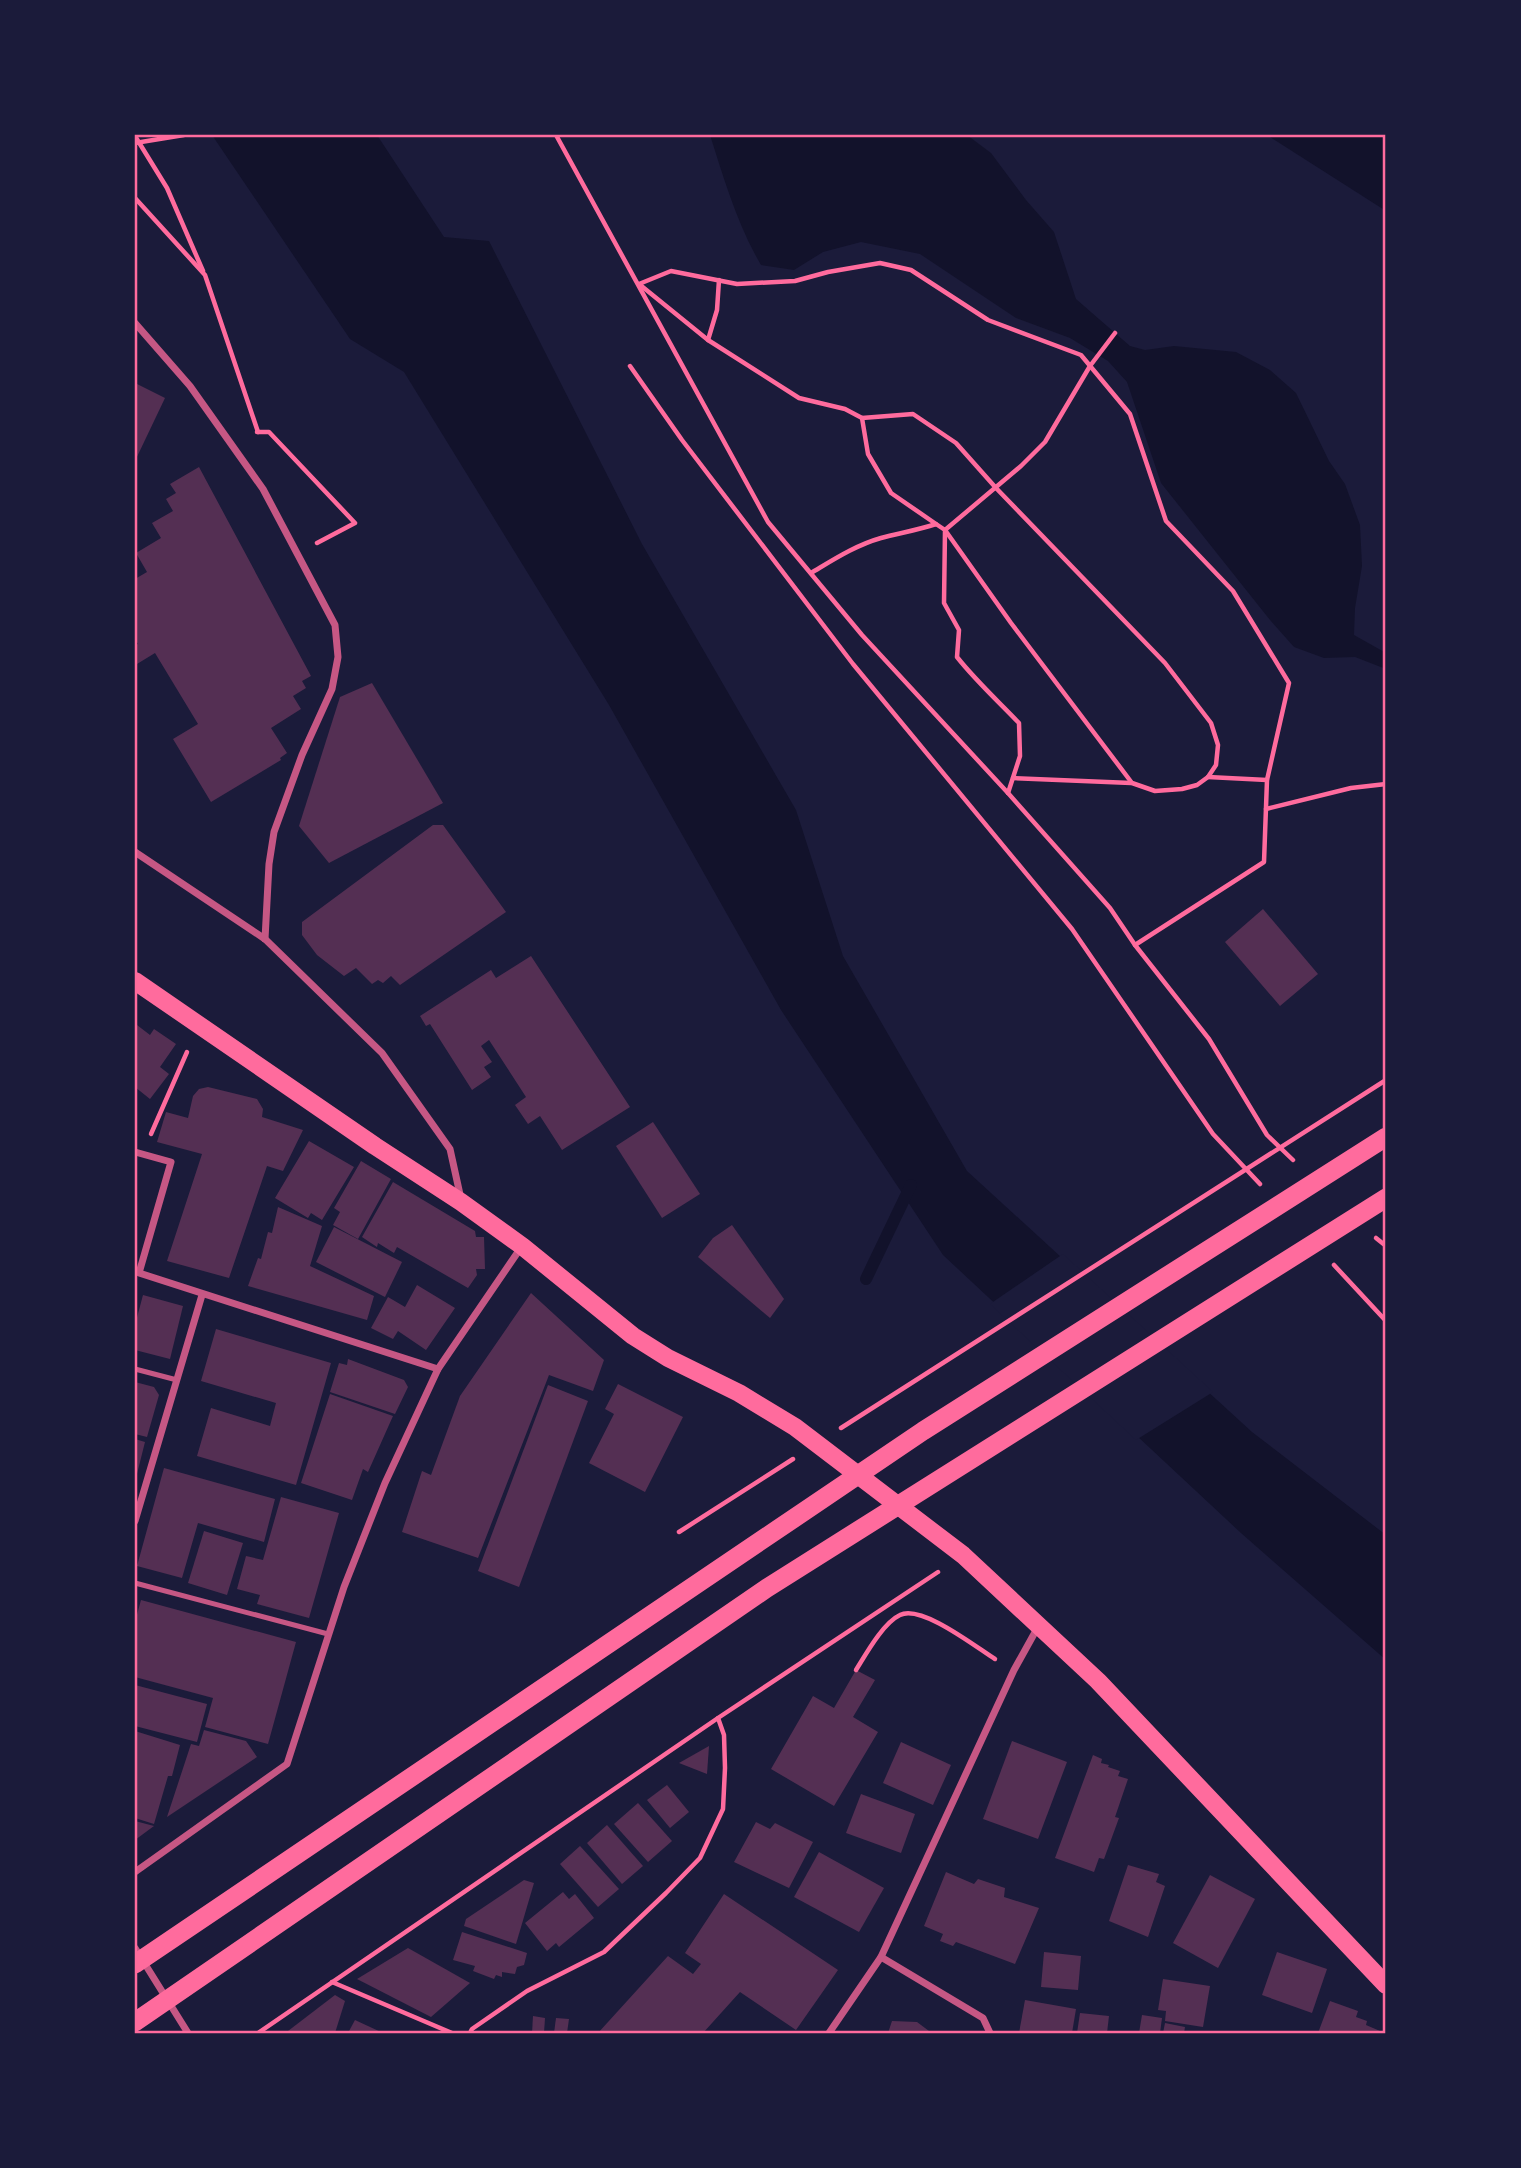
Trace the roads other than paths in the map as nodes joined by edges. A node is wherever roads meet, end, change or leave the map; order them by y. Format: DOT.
graph roads {
  1 [pos="135,323"];
  2 [pos="135,852"];
  3 [pos="265,939"];
  4 [pos="135,981"];
  5 [pos="1386,1137"];
  6 [pos="138,1153"];
  7 [pos="1386,1198"];
  8 [pos="461,1202"];
  9 [pos="522,1247"];
  10 [pos="202,1295"];
  11 [pos="135,1369"];
  12 [pos="438,1369"];
  13 [pos="177,1380"];
  14 [pos="135,1521"];
  15 [pos="135,1583"];
  16 [pos="1039,1624"];
  17 [pos="328,1634"];
  18 [pos="135,1872"];
  19 [pos="135,1948"];
  20 [pos="881,1957"];
  21 [pos="135,1964"];
  22 [pos="1386,1985"];
  23 [pos="135,2022"];
  24 [pos="188,2033"];
  25 [pos="829,2033"];
  26 [pos="990,2033"];
  1 -- 3 [label="street"];
  2 -- 3 [label="street"];
  3 -- 8 [label="street"];
  4 -- 8 [label="main road"];
  5 -- 21 [label="highway"];
  6 -- 10 [label="street"];
  7 -- 23 [label="highway"];
  8 -- 9 [label="main road"];
  9 -- 12 [label="street"];
  9 -- 16 [label="main road"];
  10 -- 12 [label="street"];
  10 -- 13 [label="street"];
  11 -- 13 [label="lane"];
  12 -- 17 [label="street"];
  13 -- 14 [label="street"];
  15 -- 17 [label="lane"];
  16 -- 20 [label="street"];
  16 -- 22 [label="main road"];
  17 -- 18 [label="street"];
  19 -- 24 [label="street"];
  20 -- 25 [label="street"];
  20 -- 26 [label="street"];
}
